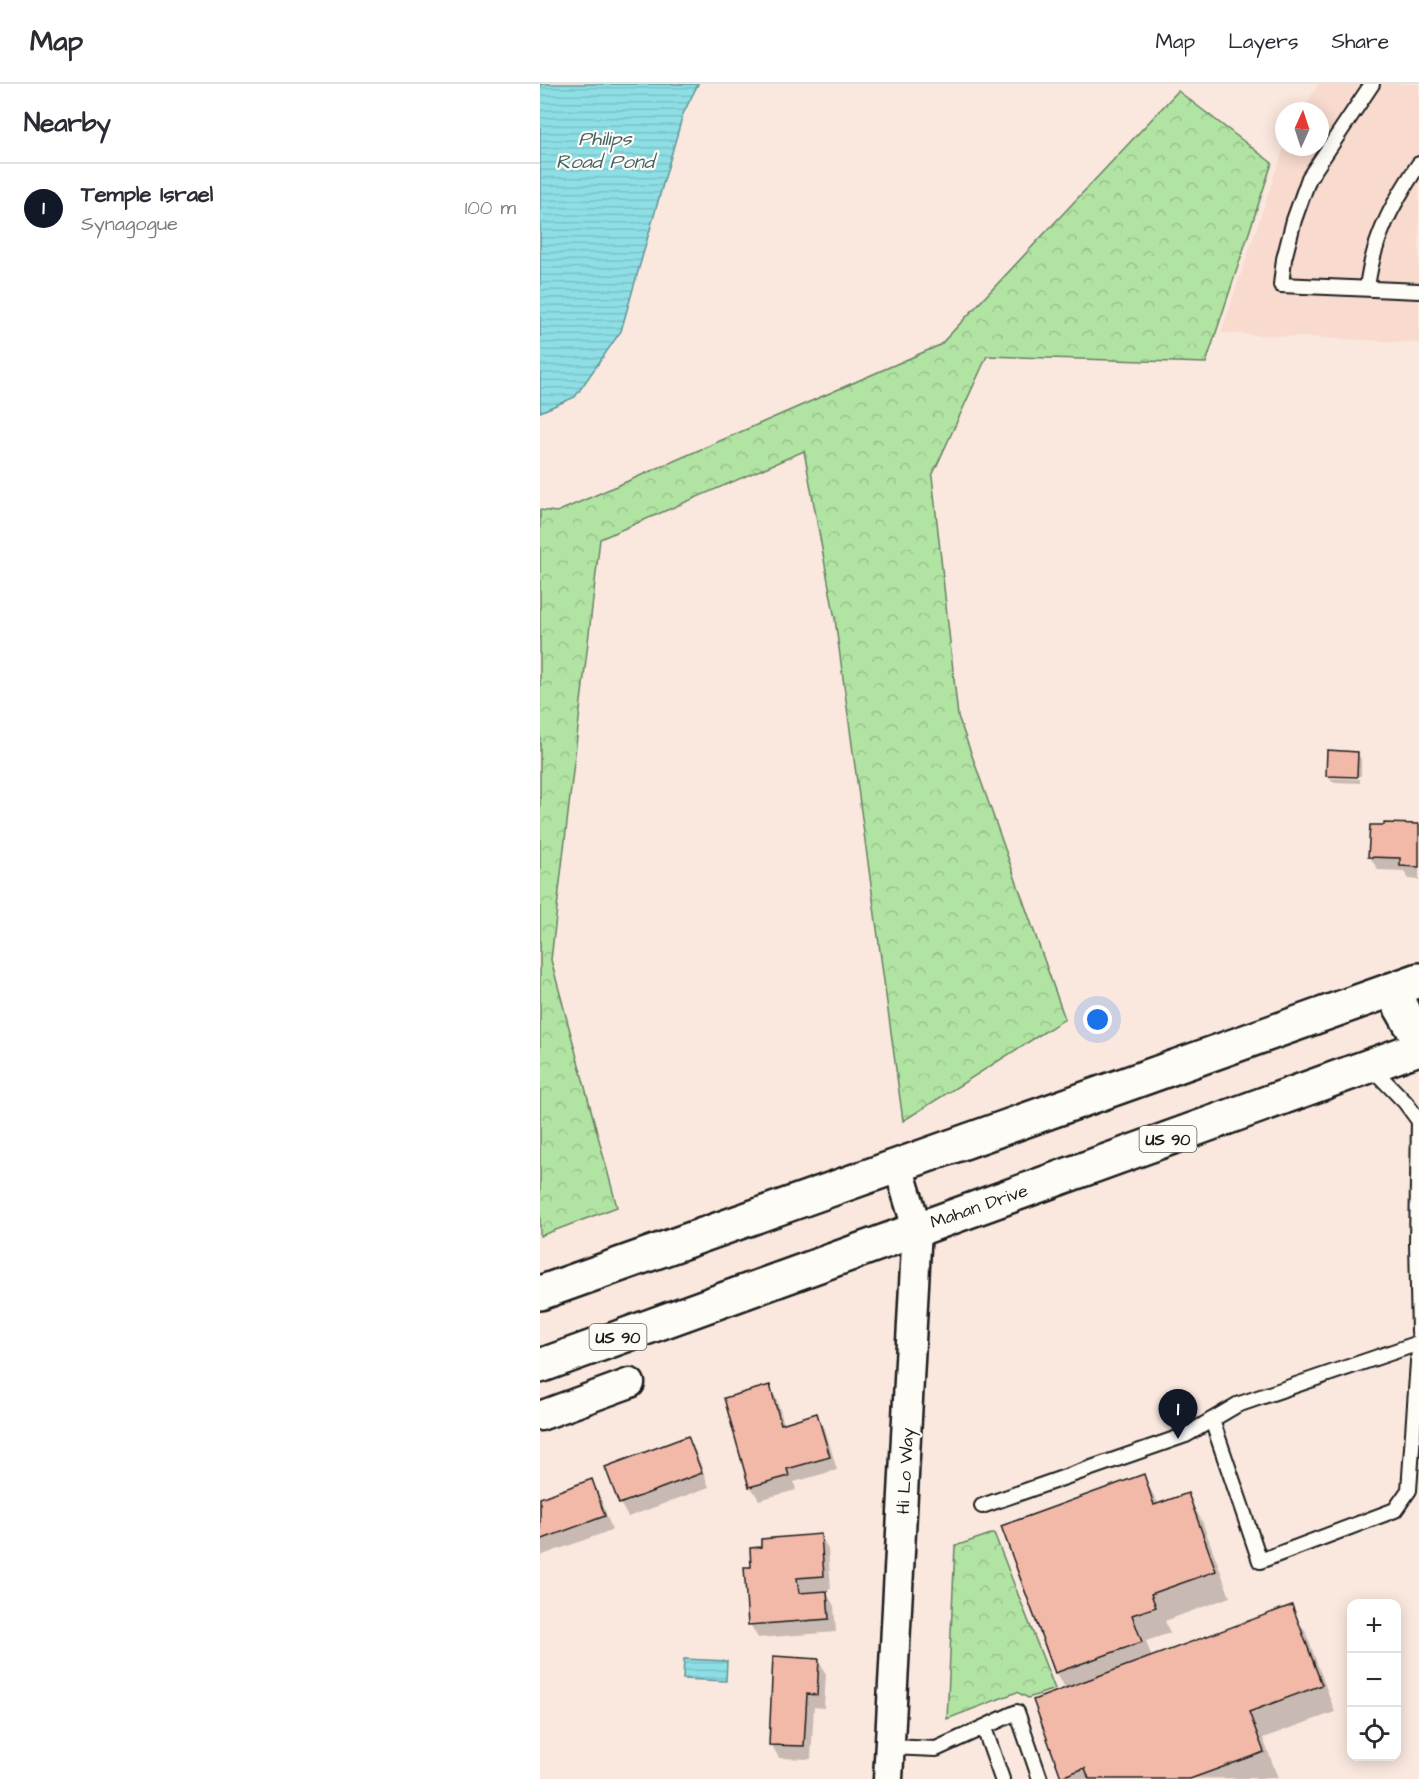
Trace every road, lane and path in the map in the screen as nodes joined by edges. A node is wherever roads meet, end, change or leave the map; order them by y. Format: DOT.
graph roads {
  1 [pos="1372,84"];
  2 [pos="1419,164"];
  3 [pos="1367,288"];
  4 [pos="1419,291"];
  5 [pos="1405,985"];
  6 [pos="1419,1039"];
  7 [pos="1419,1048"];
  8 [pos="1371,1067"];
  9 [pos="1419,1120"];
  10 [pos="898,1166"];
  11 [pos="917,1228"];
  12 [pos="1418,1243"];
  13 [pos="540,1293"];
  14 [pos="1419,1320"];
  15 [pos="1419,1332"];
  16 [pos="1419,1343"];
  17 [pos="1419,1348"];
  18 [pos="540,1366"];
  19 [pos="630,1383"];
  20 [pos="540,1416"];
  21 [pos="1212,1420"];
  22 [pos="982,1506"];
  23 [pos="984,1728"];
  24 [pos="890,1748"];
  25 [pos="888,1779"];
  26 [pos="1002,1779"];
  27 [pos="1040,1779"];
  1 -- 3 [label="lane"];
  2 -- 3 [label="lane"];
  3 -- 4 [label="lane"];
  5 -- 6 [label="main road"];
  5 -- 10 [label="main road"];
  7 -- 8 [label="main road, Mahan Drive / US 90"];
  8 -- 9 [label="lane"];
  8 -- 11 [label="main road, Mahan Drive / US 90"];
  9 -- 12 [label="lane"];
  10 -- 11 [label="street, Hi Lo Way"];
  10 -- 13 [label="main road"];
  11 -- 18 [label="main road, Mahan Drive / US 90"];
  11 -- 24 [label="street, Hi Lo Way"];
  12 -- 14 [label="lane"];
  14 -- 15 [label="lane"];
  16 -- 21 [label="lane"];
  17 -- 21 [label="lane"];
  19 -- 20 [label="street"];
  21 -- 22 [label="lane"];
  23 -- 24 [label="lane"];
  23 -- 26 [label="lane"];
  23 -- 27 [label="lane"];
  24 -- 25 [label="street, Hi Lo Way"];
}
